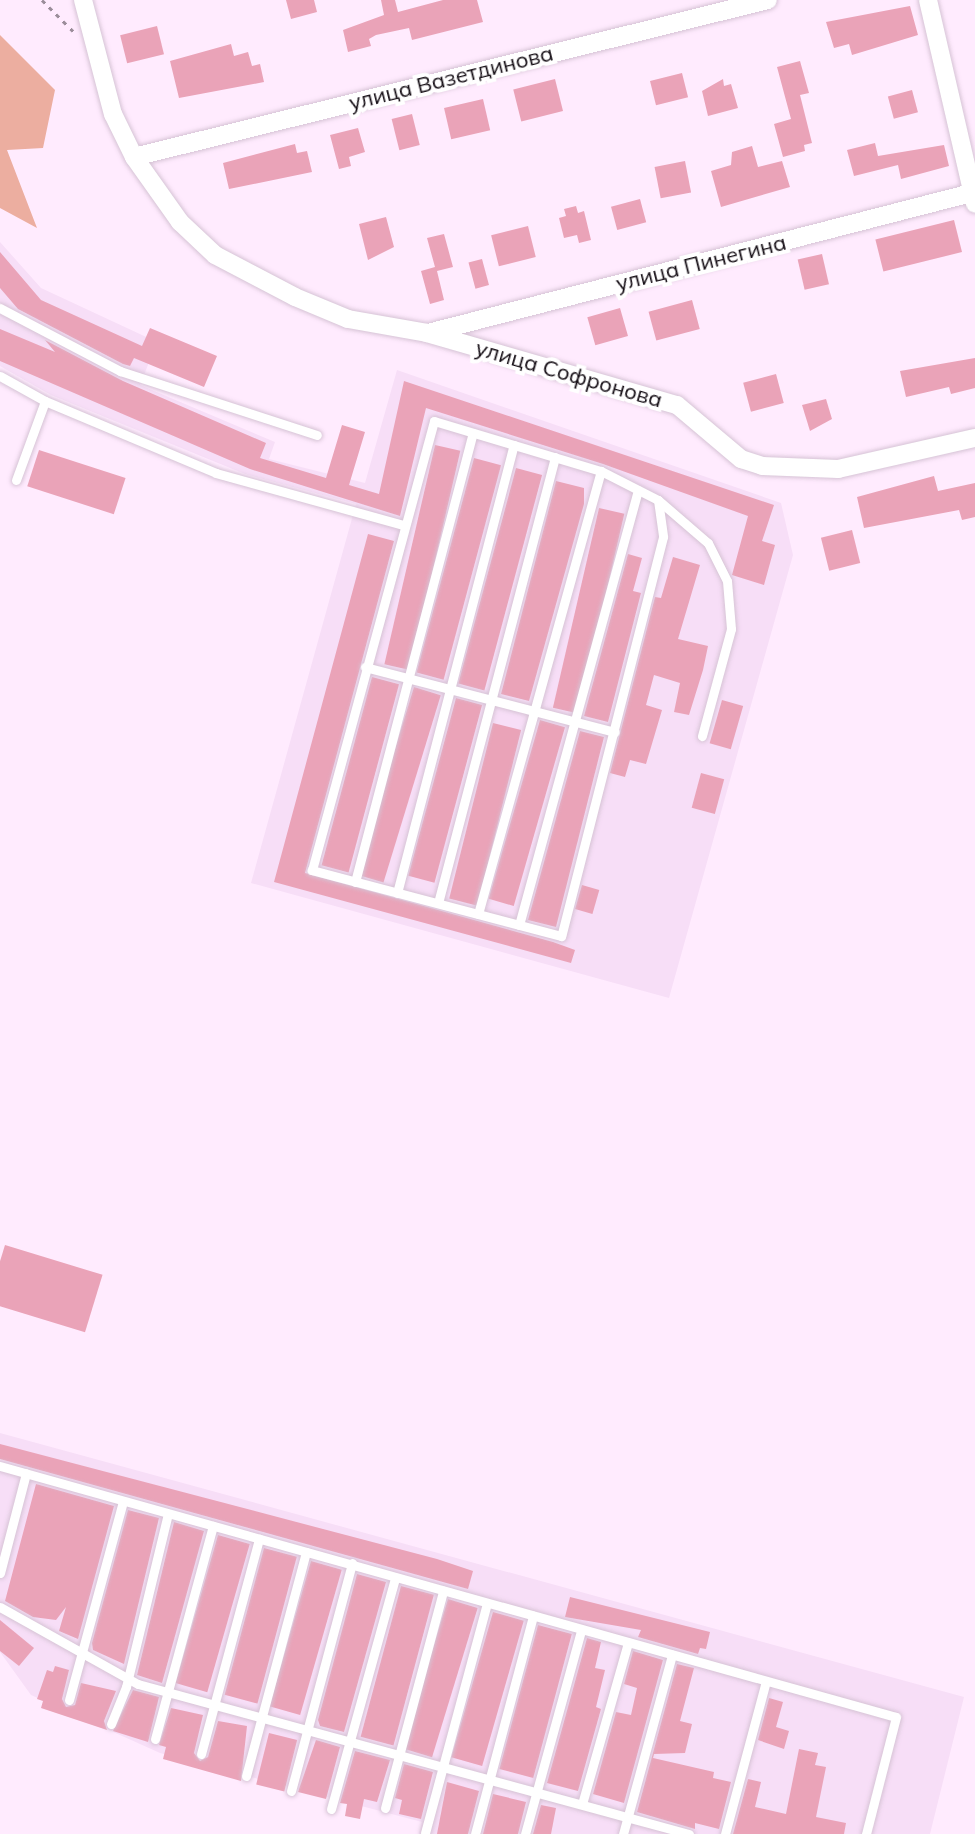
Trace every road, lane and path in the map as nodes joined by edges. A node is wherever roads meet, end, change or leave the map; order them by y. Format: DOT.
graph roads {
  1 [pos="42,0"];
  2 [pos="83,0"];
  3 [pos="768,0"];
  4 [pos="928,0"];
  5 [pos="75,33"];
  6 [pos="134,157"];
  7 [pos="974,196"];
  8 [pos="0,308"];
  9 [pos="427,333"];
  10 [pos="0,376"];
  11 [pos="45,401"];
  12 [pos="473,433"];
  13 [pos="317,435"];
  14 [pos="975,438"];
  15 [pos="514,445"];
  16 [pos="555,457"];
  17 [pos="601,471"];
  18 [pos="16,480"];
  19 [pos="638,490"];
  20 [pos="658,500"];
  21 [pos="403,525"];
  22 [pos="365,667"];
  23 [pos="409,678"];
  24 [pos="450,689"];
  25 [pos="492,700"];
  26 [pos="531,710"];
  27 [pos="574,721"];
  28 [pos="615,732"];
  29 [pos="702,736"];
  30 [pos="355,882"];
  31 [pos="397,893"];
  32 [pos="438,903"];
  33 [pos="478,914"];
  34 [pos="519,925"];
  35 [pos="0,1466"];
  36 [pos="26,1473"];
  37 [pos="123,1501"];
  38 [pos="168,1514"];
  39 [pos="213,1526"];
  40 [pos="259,1539"];
  41 [pos="306,1552"];
  42 [pos="352,1564"];
  43 [pos="0,1573"];
  44 [pos="395,1578"];
  45 [pos="443,1591"];
  46 [pos="487,1604"];
  47 [pos="0,1607"];
  48 [pos="533,1616"];
  49 [pos="581,1630"];
  50 [pos="628,1642"];
  51 [pos="82,1652"];
  52 [pos="672,1655"];
  53 [pos="128,1678"];
  54 [pos="766,1681"];
  55 [pos="168,1692"];
  56 [pos="69,1700"];
  57 [pos="214,1705"];
  58 [pos="261,1718"];
  59 [pos="111,1724"];
  60 [pos="307,1730"];
  61 [pos="155,1739"];
  62 [pos="350,1742"];
  63 [pos="201,1754"];
  64 [pos="399,1755"];
  65 [pos="443,1767"];
  66 [pos="246,1776"];
  67 [pos="490,1779"];
  68 [pos="291,1791"];
  69 [pos="536,1792"];
  70 [pos="582,1804"];
  71 [pos="385,1808"];
  72 [pos="331,1809"];
  73 [pos="628,1817"];
  74 [pos="425,1833"];
  75 [pos="475,1834"];
  76 [pos="525,1834"];
  77 [pos="623,1834"];
  78 [pos="689,1834"];
  79 [pos="725,1834"];
  80 [pos="866,1834"];
  1 -- 5 [label="path"];
  2 -- 6 [label="street, улица Софронова"];
  3 -- 6 [label="street, улица Вазетдинова"];
  4 -- 7 [label="street"];
  6 -- 9 [label="street, улица Софронова"];
  7 -- 9 [label="street, улица Пинегина"];
  8 -- 13 [label="lane"];
  9 -- 14 [label="street, улица Софронова"];
  10 -- 11 [label="lane"];
  11 -- 18 [label="lane"];
  11 -- 21 [label="lane"];
  12 -- 15 [label="lane"];
  12 -- 21 [label="lane"];
  12 -- 23 [label="lane"];
  15 -- 16 [label="lane"];
  15 -- 24 [label="lane"];
  16 -- 17 [label="lane"];
  16 -- 25 [label="lane"];
  17 -- 19 [label="lane"];
  17 -- 26 [label="lane"];
  19 -- 20 [label="lane"];
  19 -- 27 [label="lane"];
  20 -- 28 [label="lane"];
  20 -- 29 [label="lane"];
  21 -- 22 [label="lane"];
  22 -- 23 [label="lane"];
  22 -- 30 [label="lane"];
  23 -- 24 [label="lane"];
  23 -- 30 [label="lane"];
  24 -- 25 [label="lane"];
  24 -- 31 [label="lane"];
  25 -- 26 [label="lane"];
  25 -- 32 [label="lane"];
  26 -- 27 [label="lane"];
  26 -- 33 [label="lane"];
  27 -- 28 [label="lane"];
  27 -- 34 [label="lane"];
  28 -- 34 [label="lane"];
  30 -- 31 [label="lane"];
  31 -- 32 [label="lane"];
  32 -- 33 [label="lane"];
  33 -- 34 [label="lane"];
  35 -- 36 [label="lane"];
  36 -- 37 [label="lane"];
  36 -- 43 [label="lane"];
  37 -- 38 [label="lane"];
  37 -- 51 [label="lane"];
  38 -- 39 [label="lane"];
  38 -- 53 [label="lane"];
  39 -- 40 [label="lane"];
  39 -- 55 [label="lane"];
  40 -- 41 [label="lane"];
  40 -- 57 [label="lane"];
  41 -- 42 [label="lane"];
  41 -- 58 [label="lane"];
  42 -- 44 [label="lane"];
  42 -- 60 [label="lane"];
  44 -- 45 [label="lane"];
  44 -- 62 [label="lane"];
  45 -- 46 [label="lane"];
  45 -- 64 [label="lane"];
  46 -- 48 [label="lane"];
  46 -- 65 [label="lane"];
  47 -- 51 [label="lane"];
  48 -- 49 [label="lane"];
  48 -- 67 [label="lane"];
  49 -- 50 [label="lane"];
  49 -- 69 [label="lane"];
  50 -- 52 [label="lane"];
  50 -- 70 [label="lane"];
  51 -- 53 [label="lane"];
  51 -- 56 [label="lane"];
  52 -- 54 [label="lane"];
  52 -- 73 [label="lane"];
  53 -- 55 [label="lane"];
  53 -- 59 [label="lane"];
  54 -- 79 [label="lane"];
  54 -- 80 [label="lane"];
  55 -- 57 [label="lane"];
  55 -- 61 [label="lane"];
  57 -- 58 [label="lane"];
  57 -- 63 [label="lane"];
  58 -- 60 [label="lane"];
  58 -- 66 [label="lane"];
  60 -- 62 [label="lane"];
  60 -- 68 [label="lane"];
  62 -- 64 [label="lane"];
  62 -- 72 [label="lane"];
  64 -- 65 [label="lane"];
  64 -- 71 [label="lane"];
  65 -- 67 [label="lane"];
  65 -- 74 [label="lane"];
  67 -- 69 [label="lane"];
  67 -- 75 [label="lane"];
  69 -- 70 [label="lane"];
  69 -- 76 [label="lane"];
  70 -- 73 [label="lane"];
  73 -- 77 [label="lane"];
  73 -- 78 [label="lane"];
}
